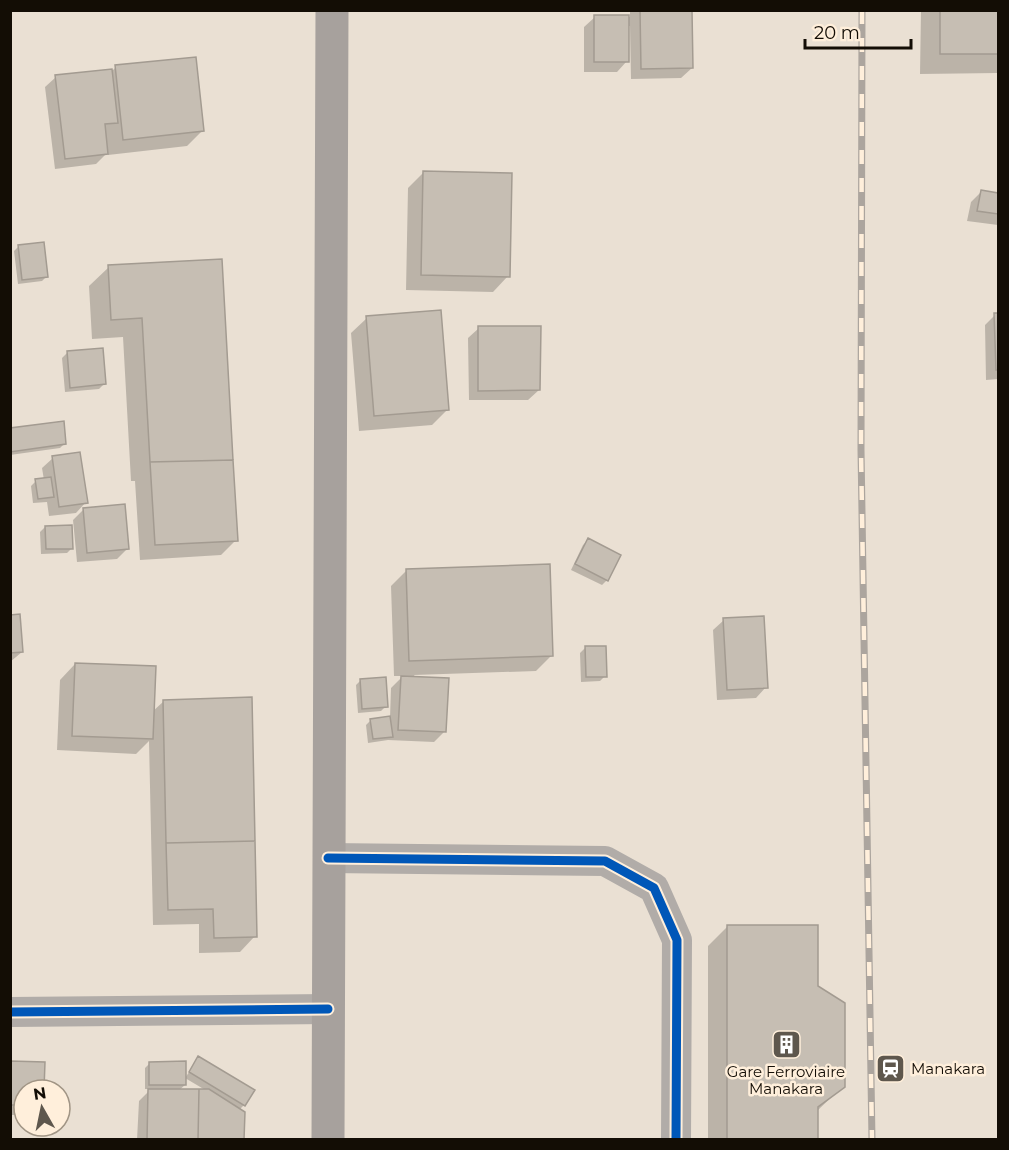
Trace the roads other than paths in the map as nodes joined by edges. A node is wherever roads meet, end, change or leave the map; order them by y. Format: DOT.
graph roads {
  1 [pos="332,10"];
  2 [pos="328,858"];
  3 [pos="328,1009"];
  4 [pos="10,1012"];
  5 [pos="328,1140"];
  6 [pos="676,1140"];
  1 -- 2 [label="main road"];
  2 -- 3 [label="main road"];
  2 -- 6 [label="street"];
  3 -- 4 [label="street"];
  3 -- 5 [label="main road"];
}
